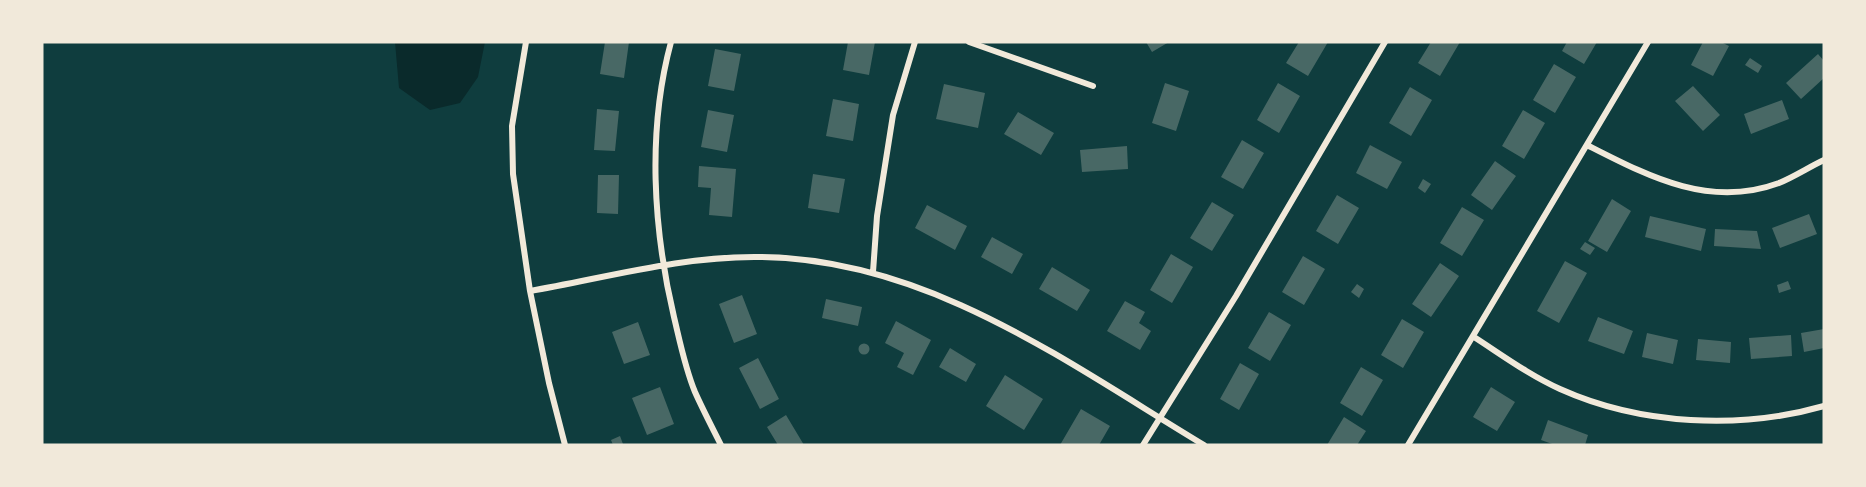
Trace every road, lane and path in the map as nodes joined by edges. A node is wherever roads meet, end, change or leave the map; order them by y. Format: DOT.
graph roads {
  1 [pos="525,42"];
  2 [pos="670,42"];
  3 [pos="915,42"];
  4 [pos="969,42"];
  5 [pos="1385,42"];
  6 [pos="1648,42"];
  7 [pos="1093,86"];
  8 [pos="1587,145"];
  9 [pos="1824,160"];
  10 [pos="662,266"];
  11 [pos="873,272"];
  12 [pos="530,291"];
  13 [pos="1474,337"];
  14 [pos="1824,406"];
  15 [pos="1161,419"];
  16 [pos="565,445"];
  17 [pos="721,445"];
  18 [pos="1143,445"];
  19 [pos="1204,445"];
  20 [pos="1408,445"];
  1 -- 12 [label="street"];
  2 -- 10 [label="street"];
  3 -- 11 [label="street"];
  4 -- 7 [label="street"];
  5 -- 15 [label="street"];
  6 -- 8 [label="street"];
  8 -- 9 [label="street"];
  8 -- 13 [label="street"];
  10 -- 11 [label="street"];
  10 -- 12 [label="street"];
  10 -- 17 [label="street"];
  11 -- 15 [label="street"];
  12 -- 16 [label="street"];
  13 -- 14 [label="street"];
  13 -- 20 [label="street"];
  15 -- 18 [label="street"];
  15 -- 19 [label="street"];
}
